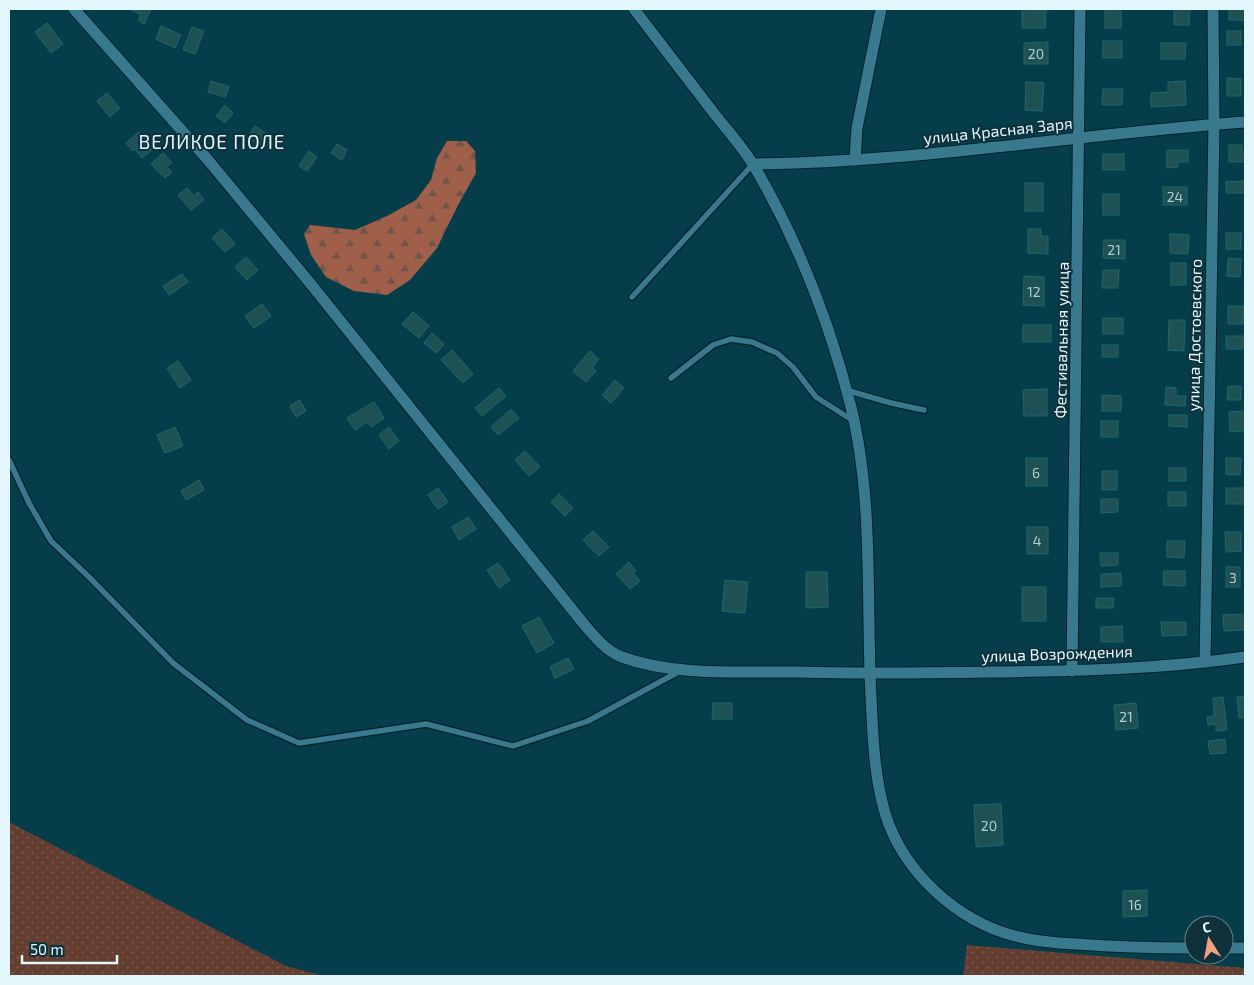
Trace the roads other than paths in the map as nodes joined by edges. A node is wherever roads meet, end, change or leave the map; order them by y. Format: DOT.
graph roads {
  1 [pos="74,9"];
  2 [pos="634,9"];
  3 [pos="882,9"];
  4 [pos="1080,9"];
  5 [pos="1213,9"];
  6 [pos="1245,122"];
  7 [pos="1214,124"];
  8 [pos="1079,137"];
  9 [pos="855,160"];
  10 [pos="753,164"];
  11 [pos="632,297"];
  12 [pos="671,378"];
  13 [pos="846,390"];
  14 [pos="924,410"];
  15 [pos="854,421"];
  16 [pos="9,460"];
  17 [pos="1245,657"];
  18 [pos="1206,662"];
  19 [pos="682,670"];
  20 [pos="1072,671"];
  21 [pos="870,674"];
  22 [pos="1184,948"];
  1 -- 19 [label="street, улица Возрождения"];
  2 -- 10 [label="street"];
  3 -- 9 [label="street"];
  4 -- 8 [label="street, Фестивальная улица"];
  5 -- 7 [label="street, улица Достоевского"];
  6 -- 7 [label="street, улица Красная Заря"];
  7 -- 8 [label="street, улица Красная Заря"];
  7 -- 18 [label="street, улица Достоевского"];
  8 -- 9 [label="street, улица Красная Заря"];
  8 -- 20 [label="street, Фестивальная улица"];
  9 -- 10 [label="street, улица Красная Заря"];
  10 -- 11 [label="lane"];
  10 -- 13 [label="street"];
  12 -- 15 [label="lane"];
  13 -- 14 [label="lane"];
  13 -- 15 [label="street"];
  15 -- 21 [label="street"];
  16 -- 19 [label="lane"];
  17 -- 18 [label="street, улица Возрождения"];
  18 -- 20 [label="street, улица Возрождения"];
  19 -- 21 [label="street, улица Возрождения"];
  20 -- 21 [label="street, улица Возрождения"];
  21 -- 22 [label="street"];
}
